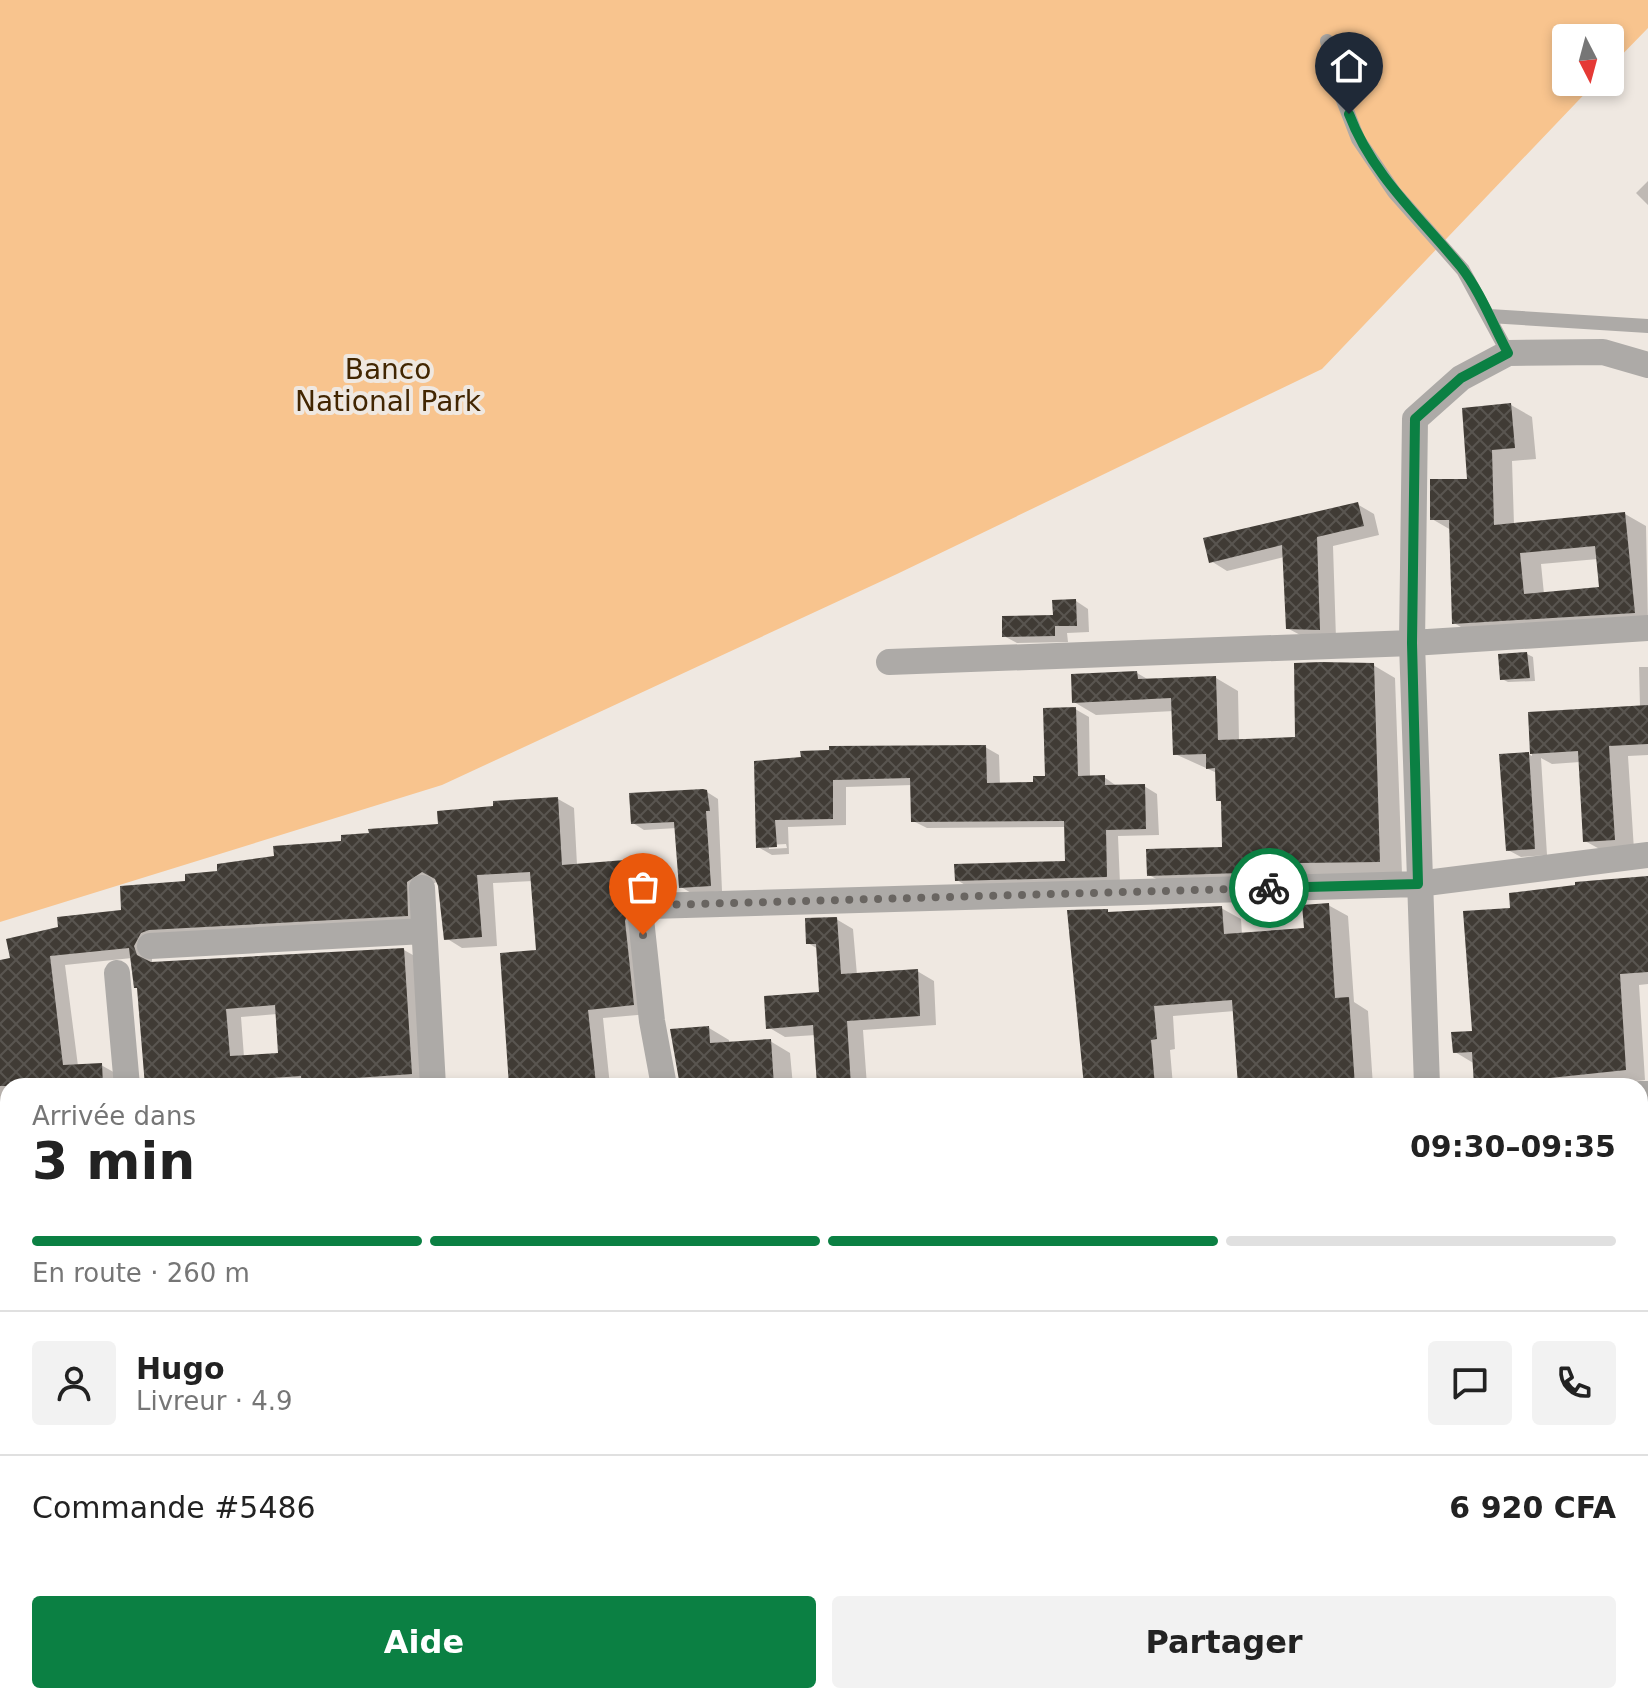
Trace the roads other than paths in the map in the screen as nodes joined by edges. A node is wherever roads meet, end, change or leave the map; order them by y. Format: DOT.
graph roads {
  1 [pos="1327,41"];
  2 [pos="1489,316"];
  3 [pos="1648,326"];
  4 [pos="1508,353"];
  5 [pos="1648,365"];
  6 [pos="1648,628"];
  7 [pos="1412,643"];
  8 [pos="889,662"];
  9 [pos="1648,855"];
  10 [pos="1418,884"];
  11 [pos="422,888"];
  12 [pos="424,931"];
  13 [pos="150,946"];
  14 [pos="117,973"];
  15 [pos="126,1078"];
  16 [pos="433,1078"];
  17 [pos="663,1078"];
  18 [pos="1427,1078"];
  1 -- 2 [label="lane"];
  2 -- 3 [label="lane"];
  2 -- 4 [label="lane"];
  4 -- 5 [label="street"];
  4 -- 7 [label="street"];
  6 -- 7 [label="street"];
  7 -- 8 [label="street"];
  7 -- 10 [label="street"];
  9 -- 10 [label="street"];
  10 -- 17 [label="street"];
  10 -- 18 [label="street"];
  11 -- 12 [label="street"];
  12 -- 13 [label="street"];
  12 -- 16 [label="street"];
  14 -- 15 [label="street"];
}
